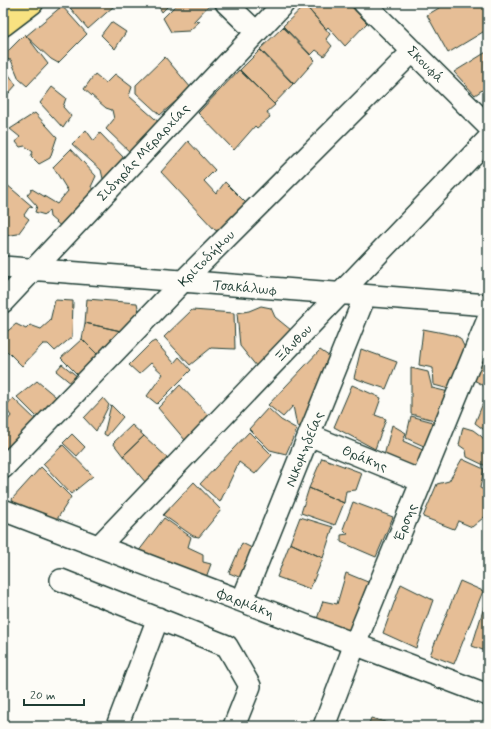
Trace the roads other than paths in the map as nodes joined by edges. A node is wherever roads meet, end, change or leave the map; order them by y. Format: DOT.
graph roads {
  1 [pos="32,3"];
  2 [pos="226,3"];
  3 [pos="284,3"];
  4 [pos="364,3"];
  5 [pos="3,26"];
  6 [pos="256,32"];
  7 [pos="412,51"];
  8 [pos="488,126"];
  9 [pos="488,139"];
  10 [pos="3,267"];
  11 [pos="33,270"];
  12 [pos="183,281"];
  13 [pos="340,294"];
  14 [pos="365,296"];
  15 [pos="3,302"];
  16 [pos="488,305"];
  17 [pos="488,319"];
  18 [pos="309,435"];
  19 [pos="3,468"];
  20 [pos="421,480"];
  21 [pos="3,510"];
  22 [pos="99,546"];
  23 [pos="61,580"];
  24 [pos="242,601"];
  25 [pos="158,618"];
  26 [pos="355,644"];
  27 [pos="488,696"];
  28 [pos="117,726"];
  29 [pos="234,726"];
  30 [pos="324,726"];
  1 -- 5 [label="main road"];
  2 -- 6 [label="street"];
  3 -- 6 [label="street, Σιδηράς Μεραρχίας"];
  4 -- 7 [label="street, Σκουφά"];
  6 -- 11 [label="street, Σιδηράς Μεραρχίας"];
  7 -- 8 [label="street, Σκουφά"];
  7 -- 12 [label="street, Κριτοδήμου"];
  9 -- 13 [label="street, Ξάνθου"];
  10 -- 11 [label="street, Τσακάλωφ"];
  11 -- 12 [label="street, Τσακάλωφ"];
  11 -- 15 [label="street, Σιδηράς Μεραρχίας"];
  12 -- 13 [label="street, Τσακάλωφ"];
  12 -- 19 [label="street, Κριτοδήμου"];
  13 -- 14 [label="street, Τσακάλωφ"];
  13 -- 22 [label="street, Ξάνθου"];
  14 -- 16 [label="street, Τσακάλωφ"];
  14 -- 18 [label="street, Νικομηδείας"];
  17 -- 20 [label="street, Έρσης"];
  18 -- 20 [label="street, Θράκης"];
  18 -- 24 [label="street, Νικομηδείας"];
  20 -- 26 [label="street, Έρσης"];
  21 -- 22 [label="street, Φαρμάκη"];
  22 -- 24 [label="street, Φαρμάκη"];
  23 -- 25 [label="street"];
  24 -- 26 [label="street, Φαρμάκη"];
  25 -- 28 [label="street"];
  25 -- 29 [label="street"];
  26 -- 27 [label="street, Φαρμάκη"];
  26 -- 30 [label="street, Έρσης"];
}
